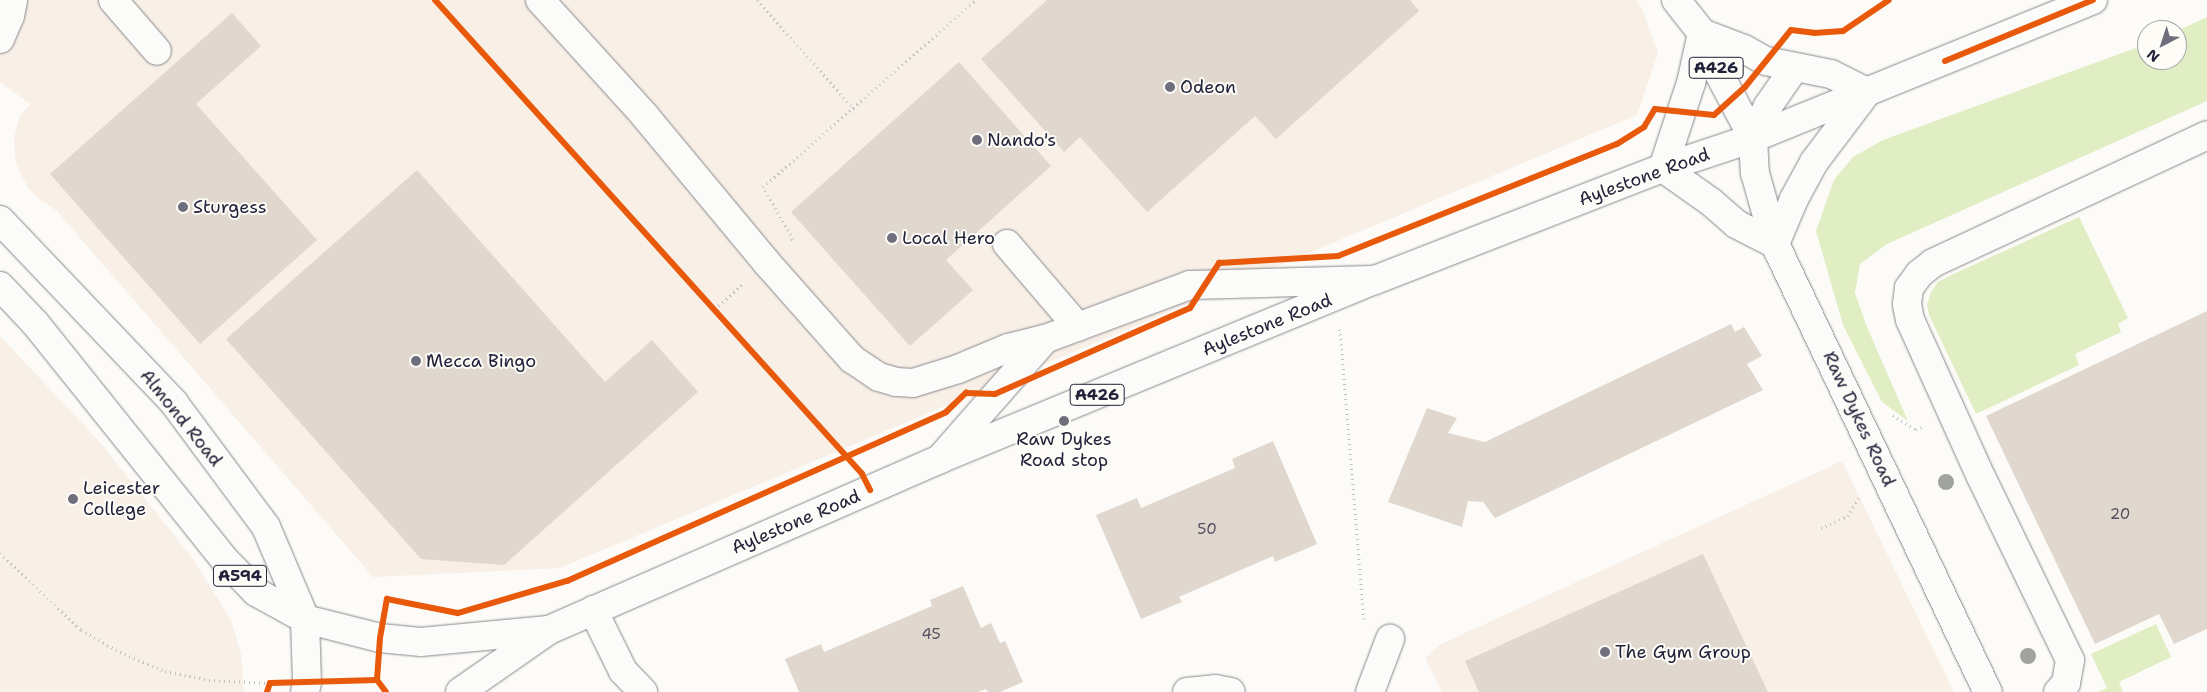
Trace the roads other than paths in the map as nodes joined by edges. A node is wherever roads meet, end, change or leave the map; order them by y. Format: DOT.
graph roads {
  1 [pos="13,0"];
  2 [pos="113,0"];
  3 [pos="540,0"];
  4 [pos="1676,0"];
  5 [pos="2093,0"];
  6 [pos="2056,8"];
  7 [pos="1702,34"];
  8 [pos="0,39"];
  9 [pos="157,51"];
  10 [pos="1795,67"];
  11 [pos="1867,92"];
  12 [pos="2207,135"];
  13 [pos="1752,138"];
  14 [pos="1663,168"];
  15 [pos="0,220"];
  16 [pos="1007,244"];
  17 [pos="1775,244"];
  18 [pos="1375,280"];
  19 [pos="0,286"];
  20 [pos="1078,327"];
  21 [pos="1044,339"];
  22 [pos="940,459"];
  23 [pos="593,610"];
  24 [pos="305,619"];
  25 [pos="549,630"];
  26 [pos="1390,639"];
  27 [pos="306,687"];
  28 [pos="460,692"];
  29 [pos="643,692"];
  30 [pos="1188,692"];
  31 [pos="1231,692"];
  32 [pos="1370,692"];
  33 [pos="1988,692"];
  34 [pos="2058,692"];
  1 -- 8 [label="main road"];
  2 -- 9 [label="main road"];
  3 -- 21 [label="main road"];
  4 -- 7 [label="main road, A426"];
  5 -- 6 [label="main road, Aylestone Road / A426"];
  6 -- 11 [label="main road, Aylestone Road / A426"];
  7 -- 10 [label="main road"];
  7 -- 13 [label="main road, A426"];
  7 -- 14 [label="main road"];
  10 -- 11 [label="main road"];
  10 -- 13 [label="main road"];
  11 -- 13 [label="main road, Aylestone Road / A426"];
  11 -- 17 [label="main road"];
  12 -- 34 [label="main road"];
  13 -- 14 [label="main road, Aylestone Road / A426"];
  13 -- 17 [label="main road, Raw Dykes Road"];
  14 -- 17 [label="main road"];
  14 -- 18 [label="main road, Aylestone Road / A426"];
  15 -- 24 [label="main road, Almond Road / A594"];
  16 -- 20 [label="main road"];
  17 -- 33 [label="main road, Raw Dykes Road"];
  18 -- 20 [label="main road"];
  18 -- 22 [label="main road, Aylestone Road / A426"];
  19 -- 24 [label="main road, A594"];
  20 -- 21 [label="main road"];
  21 -- 22 [label="main road"];
  22 -- 23 [label="main road, Aylestone Road / A426"];
  23 -- 25 [label="main road, Aylestone Road / A426"];
  23 -- 29 [label="main road"];
  24 -- 25 [label="main road, A594"];
  24 -- 27 [label="main road, Almond Road / A594"];
  25 -- 28 [label="main road, Aylestone Road / A426"];
  26 -- 32 [label="main road"];
  30 -- 31 [label="main road"];
}
